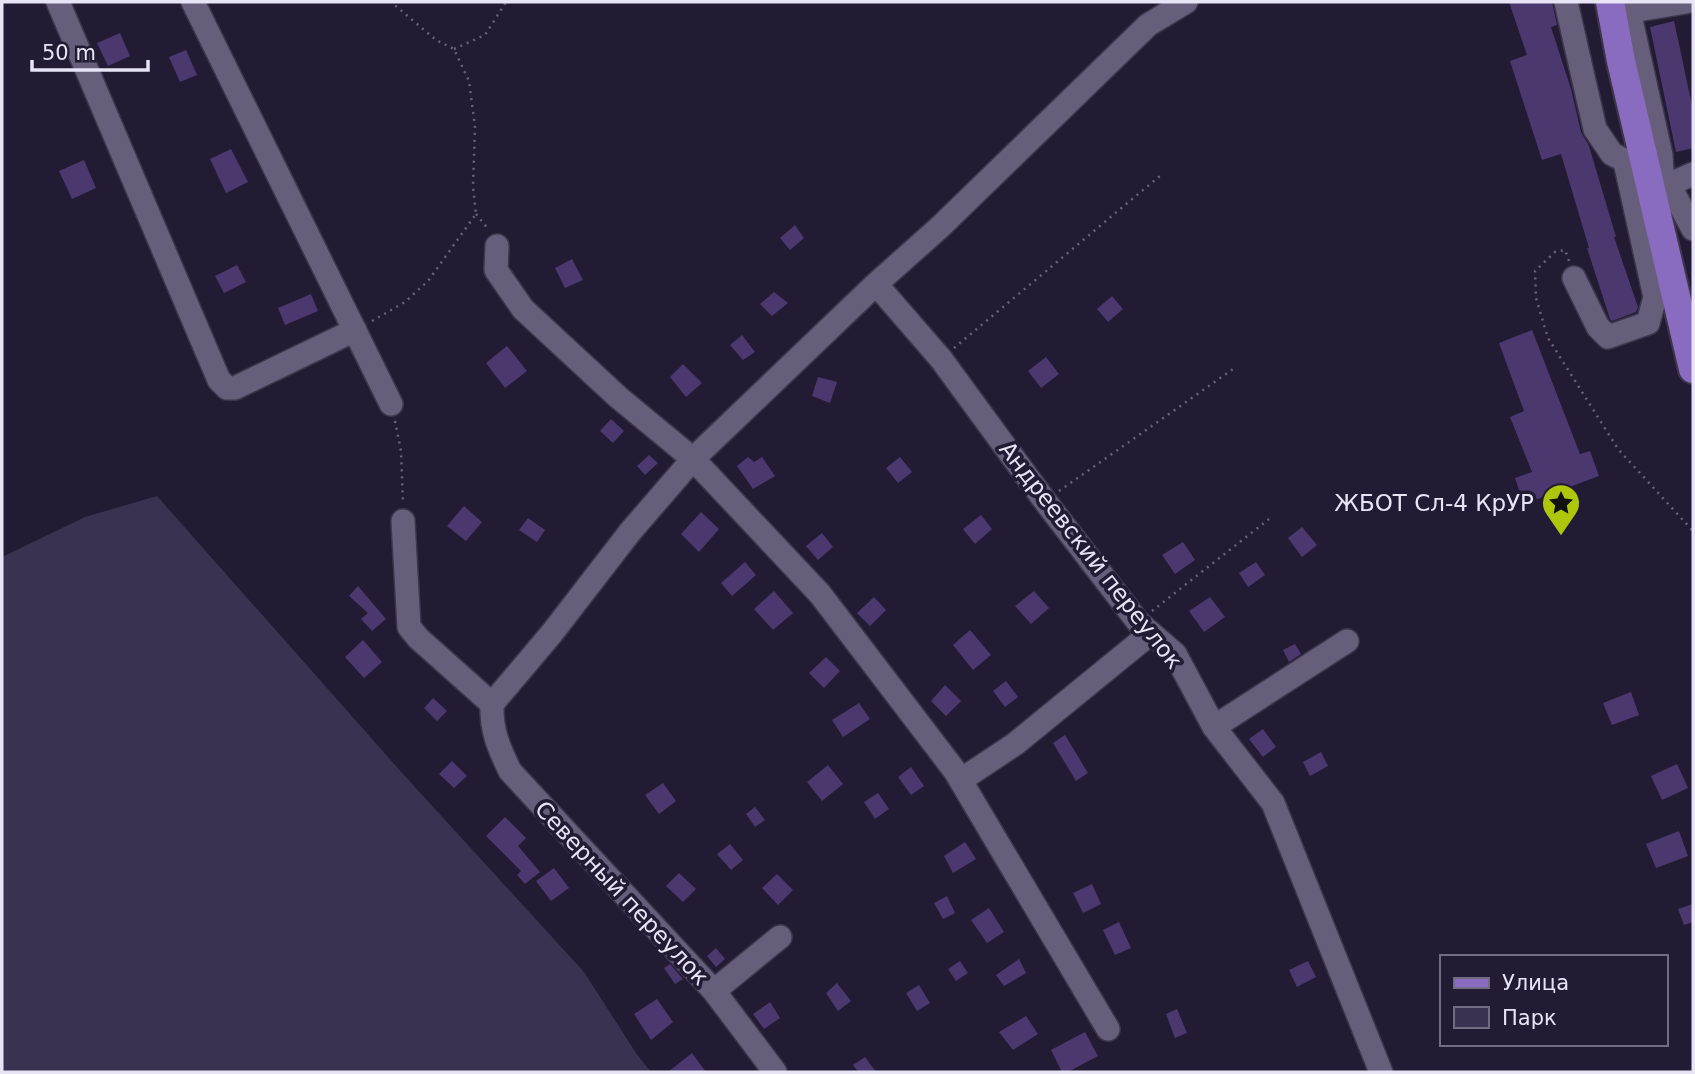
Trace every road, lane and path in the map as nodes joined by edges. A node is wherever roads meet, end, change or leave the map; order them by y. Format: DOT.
graph roads {
  1 [pos="58,2"];
  2 [pos="193,2"];
  3 [pos="391,2"];
  4 [pos="506,2"];
  5 [pos="1566,2"];
  6 [pos="1686,2"];
  7 [pos="1182,3"];
  8 [pos="1617,9"];
  9 [pos="454,49"];
  10 [pos="1624,160"];
  11 [pos="1693,174"];
  12 [pos="1161,175"];
  13 [pos="1657,188"];
  14 [pos="1693,229"];
  15 [pos="497,246"];
  16 [pos="1574,278"];
  17 [pos="876,284"];
  18 [pos="355,330"];
  19 [pos="941,359"];
  20 [pos="1236,367"];
  21 [pos="1693,369"];
  22 [pos="391,404"];
  23 [pos="693,459"];
  24 [pos="1045,501"];
  25 [pos="1269,519"];
  26 [pos="403,522"];
  27 [pos="1693,531"];
  28 [pos="1144,627"];
  29 [pos="1347,641"];
  30 [pos="492,704"];
  31 [pos="1214,727"];
  32 [pos="961,780"];
  33 [pos="780,937"];
  34 [pos="714,991"];
  35 [pos="1108,1029"];
  36 [pos="775,1072"];
  37 [pos="1381,1072"];
  1 -- 18 [label="street"];
  2 -- 18 [label="street"];
  3 -- 9 [label="path"];
  4 -- 9 [label="path"];
  5 -- 10 [label="street"];
  6 -- 8 [label="street"];
  7 -- 17 [label="street"];
  8 -- 13 [label="main road"];
  9 -- 18 [label="path"];
  10 -- 13 [label="street"];
  10 -- 16 [label="street"];
  11 -- 13 [label="street"];
  12 -- 19 [label="path"];
  13 -- 14 [label="street"];
  13 -- 21 [label="main road"];
  15 -- 23 [label="street"];
  16 -- 27 [label="path"];
  17 -- 19 [label="street, Андреевский переулок"];
  17 -- 23 [label="street"];
  18 -- 22 [label="street"];
  19 -- 24 [label="street, Андреевский переулок"];
  20 -- 24 [label="path"];
  22 -- 26 [label="path"];
  23 -- 30 [label="street"];
  23 -- 32 [label="street"];
  24 -- 28 [label="street, Андреевский переулок"];
  25 -- 28 [label="path"];
  26 -- 30 [label="street"];
  28 -- 31 [label="street, Андреевский переулок"];
  28 -- 32 [label="street"];
  29 -- 31 [label="street"];
  30 -- 34 [label="street, Северный переулок"];
  31 -- 37 [label="street, Андреевский переулок"];
  32 -- 35 [label="street"];
  33 -- 34 [label="street"];
  34 -- 36 [label="street, Северный переулок"];
}
